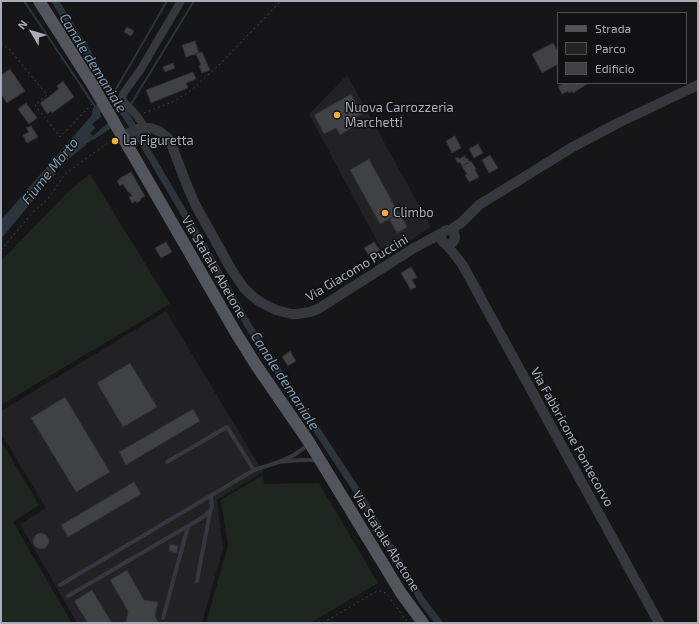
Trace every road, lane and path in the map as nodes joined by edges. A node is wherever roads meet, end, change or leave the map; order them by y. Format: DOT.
graph roads {
  1 [pos="39,1"];
  2 [pos="281,1"];
  3 [pos="178,2"];
  4 [pos="1,43"];
  5 [pos="698,85"];
  6 [pos="100,98"];
  7 [pos="137,116"];
  8 [pos="143,128"];
  9 [pos="121,133"];
  10 [pos="449,238"];
  11 [pos="1,250"];
  12 [pos="309,442"];
  13 [pos="320,460"];
  14 [pos="167,462"];
  15 [pos="279,462"];
  16 [pos="254,470"];
  17 [pos="211,496"];
  18 [pos="210,512"];
  19 [pos="188,526"];
  20 [pos="197,581"];
  21 [pos="60,584"];
  22 [pos="68,596"];
  23 [pos="163,618"];
  24 [pos="323,623"];
  25 [pos="408,623"];
  26 [pos="423,623"];
  27 [pos="659,623"];
  1 -- 6 [label="main road, Via Statale Abetone"];
  2 -- 7 [label="path"];
  3 -- 7 [label="street"];
  4 -- 6 [label="path"];
  5 -- 10 [label="street, Via Giacomo Puccini"];
  6 -- 9 [label="main road, Via Statale Abetone"];
  7 -- 8 [label="street"];
  8 -- 9 [label="street"];
  8 -- 10 [label="street, Via Giacomo Puccini"];
  9 -- 11 [label="path"];
  9 -- 12 [label="main road, Via Statale Abetone"];
  10 -- 27 [label="street, Via Fabbricone Pontecorvo"];
  12 -- 13 [label="main road, Via Statale Abetone"];
  12 -- 15 [label="lane"];
  13 -- 15 [label="lane"];
  13 -- 26 [label="main road, Via Statale Abetone"];
  14 -- 16 [label="lane"];
  15 -- 16 [label="lane"];
  16 -- 17 [label="lane"];
  17 -- 18 [label="lane"];
  17 -- 21 [label="lane"];
  18 -- 19 [label="lane"];
  18 -- 20 [label="lane"];
  19 -- 22 [label="lane"];
  19 -- 23 [label="lane"];
  24 -- 25 [label="path"];
}
